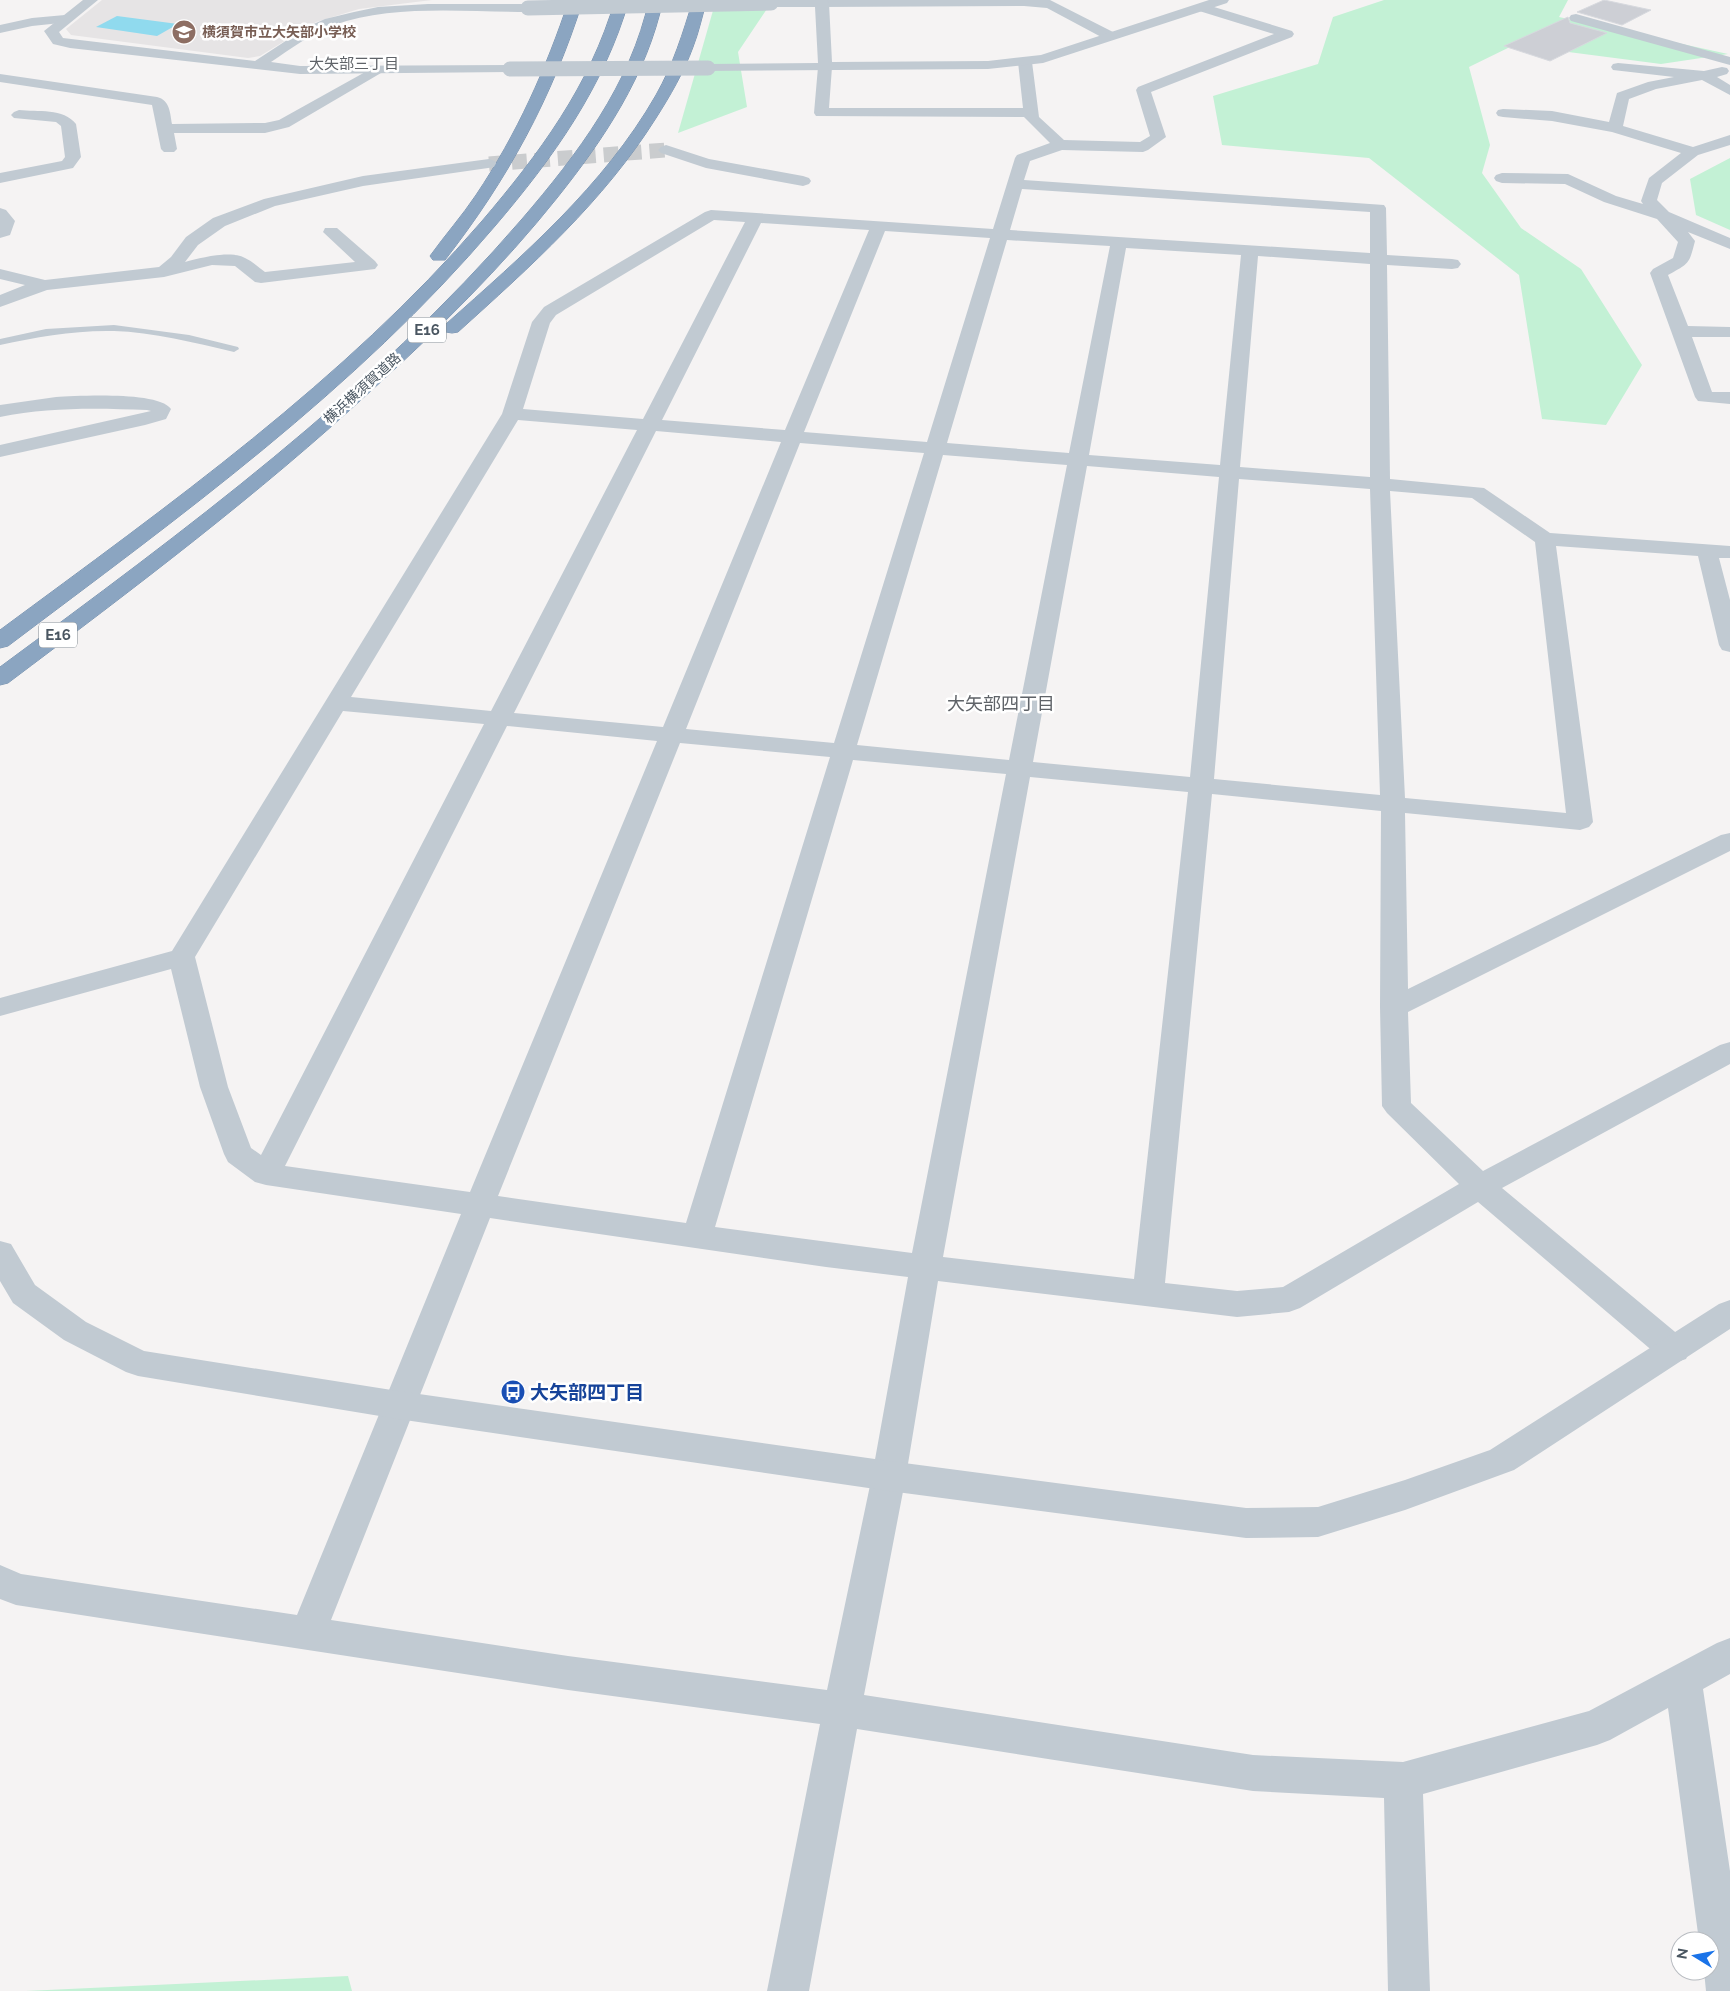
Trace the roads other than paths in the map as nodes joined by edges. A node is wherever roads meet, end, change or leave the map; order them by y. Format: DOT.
graph roads {
  1 [pos="91,0"];
  2 [pos="576,0"];
  3 [pos="622,0"];
  4 [pos="656,0"];
  5 [pos="700,0"];
  6 [pos="1064,0"];
  7 [pos="1222,0"];
  8 [pos="822,1"];
  9 [pos="936,1"];
  10 [pos="1050,4"];
  11 [pos="1201,8"];
  12 [pos="1576,18"];
  13 [pos="65,19"];
  14 [pos="1634,22"];
  15 [pos="1614,24"];
  16 [pos="0,30"];
  17 [pos="1110,36"];
  18 [pos="1730,61"];
  19 [pos="1025,62"];
  20 [pos="258,65"];
  21 [pos="825,67"];
  22 [pos="1618,67"];
  23 [pos="1730,69"];
  24 [pos="376,70"];
  25 [pos="1704,75"];
  26 [pos="0,78"];
  27 [pos="61,86"];
  28 [pos="1730,91"];
  29 [pos="1546,98"];
  30 [pos="1031,112"];
  31 [pos="1503,113"];
  32 [pos="19,115"];
  33 [pos="1552,116"];
  34 [pos="4,124"];
  35 [pos="1615,128"];
  36 [pos="166,129"];
  37 [pos="1730,140"];
  38 [pos="1060,145"];
  39 [pos="169,149"];
  40 [pos="666,150"];
  41 [pos="1693,152"];
  42 [pos="489,164"];
  43 [pos="0,178"];
  44 [pos="1502,178"];
  45 [pos="803,181"];
  46 [pos="1014,184"];
  47 [pos="1664,216"];
  48 [pos="756,217"];
  49 [pos="879,226"];
  50 [pos="331,232"];
  51 [pos="1000,234"];
  52 [pos="1119,242"];
  53 [pos="1730,244"];
  54 [pos="1250,251"];
  55 [pos="1378,259"];
  56 [pos="1452,264"];
  57 [pos="164,272"];
  58 [pos="0,274"];
  59 [pos="45,285"];
  60 [pos="0,302"];
  61 [pos="1681,331"];
  62 [pos="1730,332"];
  63 [pos="0,342"];
  64 [pos="234,349"];
  65 [pos="339,373"];
  66 [pos="1730,398"];
  67 [pos="0,410"];
  68 [pos="512,414"];
  69 [pos="650,425"];
  70 [pos="791,436"];
  71 [pos="935,448"];
  72 [pos="0,451"];
  73 [pos="1078,459"];
  74 [pos="1231,472"];
  75 [pos="1380,484"];
  76 [pos="1544,539"];
  77 [pos="1707,551"];
  78 [pos="1730,552"];
  79 [pos="116,592"];
  80 [pos="0,640"];
  81 [pos="1730,645"];
  82 [pos="0,678"];
  83 [pos="337,703"];
  84 [pos="500,718"];
  85 [pos="671,735"];
  86 [pos="843,751"];
  87 [pos="1019,768"];
  88 [pos="1201,786"];
  89 [pos="1393,804"];
  90 [pos="1730,841"];
  91 [pos="182,957"];
  92 [pos="0,1007"];
  93 [pos="1394,1007"];
  94 [pos="1730,1052"];
  95 [pos="266,1174"];
  96 [pos="1480,1186"];
  97 [pos="480,1205"];
  98 [pos="697,1236"];
  99 [pos="0,1253"];
  100 [pos="925,1267"];
  101 [pos="1148,1294"];
  102 [pos="1730,1313"];
  103 [pos="1674,1350"];
  104 [pos="398,1405"];
  105 [pos="890,1476"];
  106 [pos="0,1580"];
  107 [pos="308,1633"];
  108 [pos="1730,1655"];
  109 [pos="1683,1680"];
  110 [pos="842,1709"];
  111 [pos="1403,1781"];
  112 [pos="788,1991"];
  113 [pos="1409,1991"];
  114 [pos="1727,1991"];
  1 -- 13 [label="street"];
  2 -- 65 [label="highway"];
  3 -- 65 [label="highway, 横浜横須賀道路 / E16"];
  4 -- 79 [label="highway, 横浜横須賀道路 / E16"];
  5 -- 79 [label="highway"];
  6 -- 10 [label="street"];
  7 -- 11 [label="street"];
  8 -- 9 [label="street"];
  8 -- 20 [label="street, bridge"];
  8 -- 21 [label="street"];
  9 -- 10 [label="street"];
  10 -- 17 [label="street"];
  11 -- 17 [label="street"];
  11 -- 38 [label="street"];
  12 -- 15 [label="street"];
  13 -- 16 [label="street"];
  13 -- 20 [label="street"];
  14 -- 15 [label="street"];
  15 -- 18 [label="street"];
  17 -- 19 [label="street"];
  19 -- 21 [label="street"];
  19 -- 30 [label="street"];
  20 -- 24 [label="street"];
  21 -- 24 [label="street, bridge"];
  21 -- 30 [label="street"];
  22 -- 25 [label="street"];
  23 -- 25 [label="street"];
  24 -- 36 [label="street"];
  25 -- 28 [label="street"];
  25 -- 35 [label="street"];
  26 -- 27 [label="street"];
  27 -- 32 [label="street"];
  27 -- 36 [label="street"];
  29 -- 33 [label="street"];
  30 -- 38 [label="street"];
  31 -- 33 [label="street"];
  32 -- 34 [label="street"];
  32 -- 43 [label="street"];
  33 -- 35 [label="street"];
  35 -- 41 [label="street"];
  36 -- 39 [label="street"];
  37 -- 41 [label="street"];
  38 -- 46 [label="street"];
  40 -- 45 [label="street"];
  41 -- 47 [label="street"];
  42 -- 57 [label="street"];
  44 -- 47 [label="street"];
  46 -- 51 [label="street"];
  46 -- 55 [label="street"];
  47 -- 53 [label="street"];
  47 -- 61 [label="street"];
  48 -- 49 [label="street"];
  48 -- 68 [label="street"];
  48 -- 69 [label="street"];
  49 -- 51 [label="street"];
  49 -- 70 [label="street"];
  50 -- 57 [label="street"];
  51 -- 52 [label="street"];
  51 -- 71 [label="street"];
  52 -- 54 [label="street"];
  52 -- 73 [label="street"];
  54 -- 55 [label="street"];
  54 -- 74 [label="street"];
  55 -- 56 [label="street"];
  55 -- 75 [label="street"];
  57 -- 59 [label="street"];
  58 -- 59 [label="street"];
  59 -- 60 [label="street"];
  61 -- 62 [label="street"];
  61 -- 66 [label="street"];
  63 -- 64 [label="lane"];
  65 -- 80 [label="highway, 横浜横須賀道路 / E16"];
  67 -- 72 [label="street"];
  68 -- 69 [label="street"];
  68 -- 83 [label="street"];
  69 -- 70 [label="street"];
  69 -- 84 [label="street"];
  70 -- 71 [label="street"];
  70 -- 85 [label="street"];
  71 -- 73 [label="street"];
  71 -- 86 [label="street"];
  73 -- 74 [label="street"];
  73 -- 87 [label="street"];
  74 -- 75 [label="street"];
  74 -- 88 [label="street"];
  75 -- 76 [label="street"];
  75 -- 89 [label="street"];
  76 -- 77 [label="street"];
  76 -- 89 [label="street"];
  77 -- 78 [label="street"];
  77 -- 81 [label="street"];
  79 -- 82 [label="highway, 横浜横須賀道路 / E16"];
  83 -- 84 [label="street"];
  83 -- 91 [label="street"];
  84 -- 85 [label="street"];
  84 -- 95 [label="street"];
  85 -- 86 [label="street"];
  85 -- 97 [label="street"];
  86 -- 87 [label="street"];
  86 -- 98 [label="street"];
  87 -- 88 [label="street"];
  87 -- 100 [label="street"];
  88 -- 89 [label="street"];
  88 -- 101 [label="street"];
  89 -- 93 [label="street"];
  90 -- 93 [label="street"];
  91 -- 92 [label="street"];
  91 -- 95 [label="street"];
  93 -- 96 [label="street"];
  94 -- 96 [label="street"];
  95 -- 97 [label="street"];
  96 -- 101 [label="street"];
  96 -- 103 [label="street"];
  97 -- 98 [label="street"];
  97 -- 104 [label="street"];
  98 -- 100 [label="street"];
  99 -- 104 [label="street"];
  100 -- 101 [label="street"];
  100 -- 105 [label="street"];
  102 -- 103 [label="street"];
  103 -- 105 [label="street"];
  104 -- 105 [label="street"];
  104 -- 107 [label="street"];
  105 -- 110 [label="street"];
  106 -- 107 [label="street"];
  107 -- 110 [label="street"];
  108 -- 109 [label="street"];
  109 -- 111 [label="street"];
  109 -- 114 [label="street"];
  110 -- 111 [label="street"];
  110 -- 112 [label="street"];
  111 -- 113 [label="street"];
}
